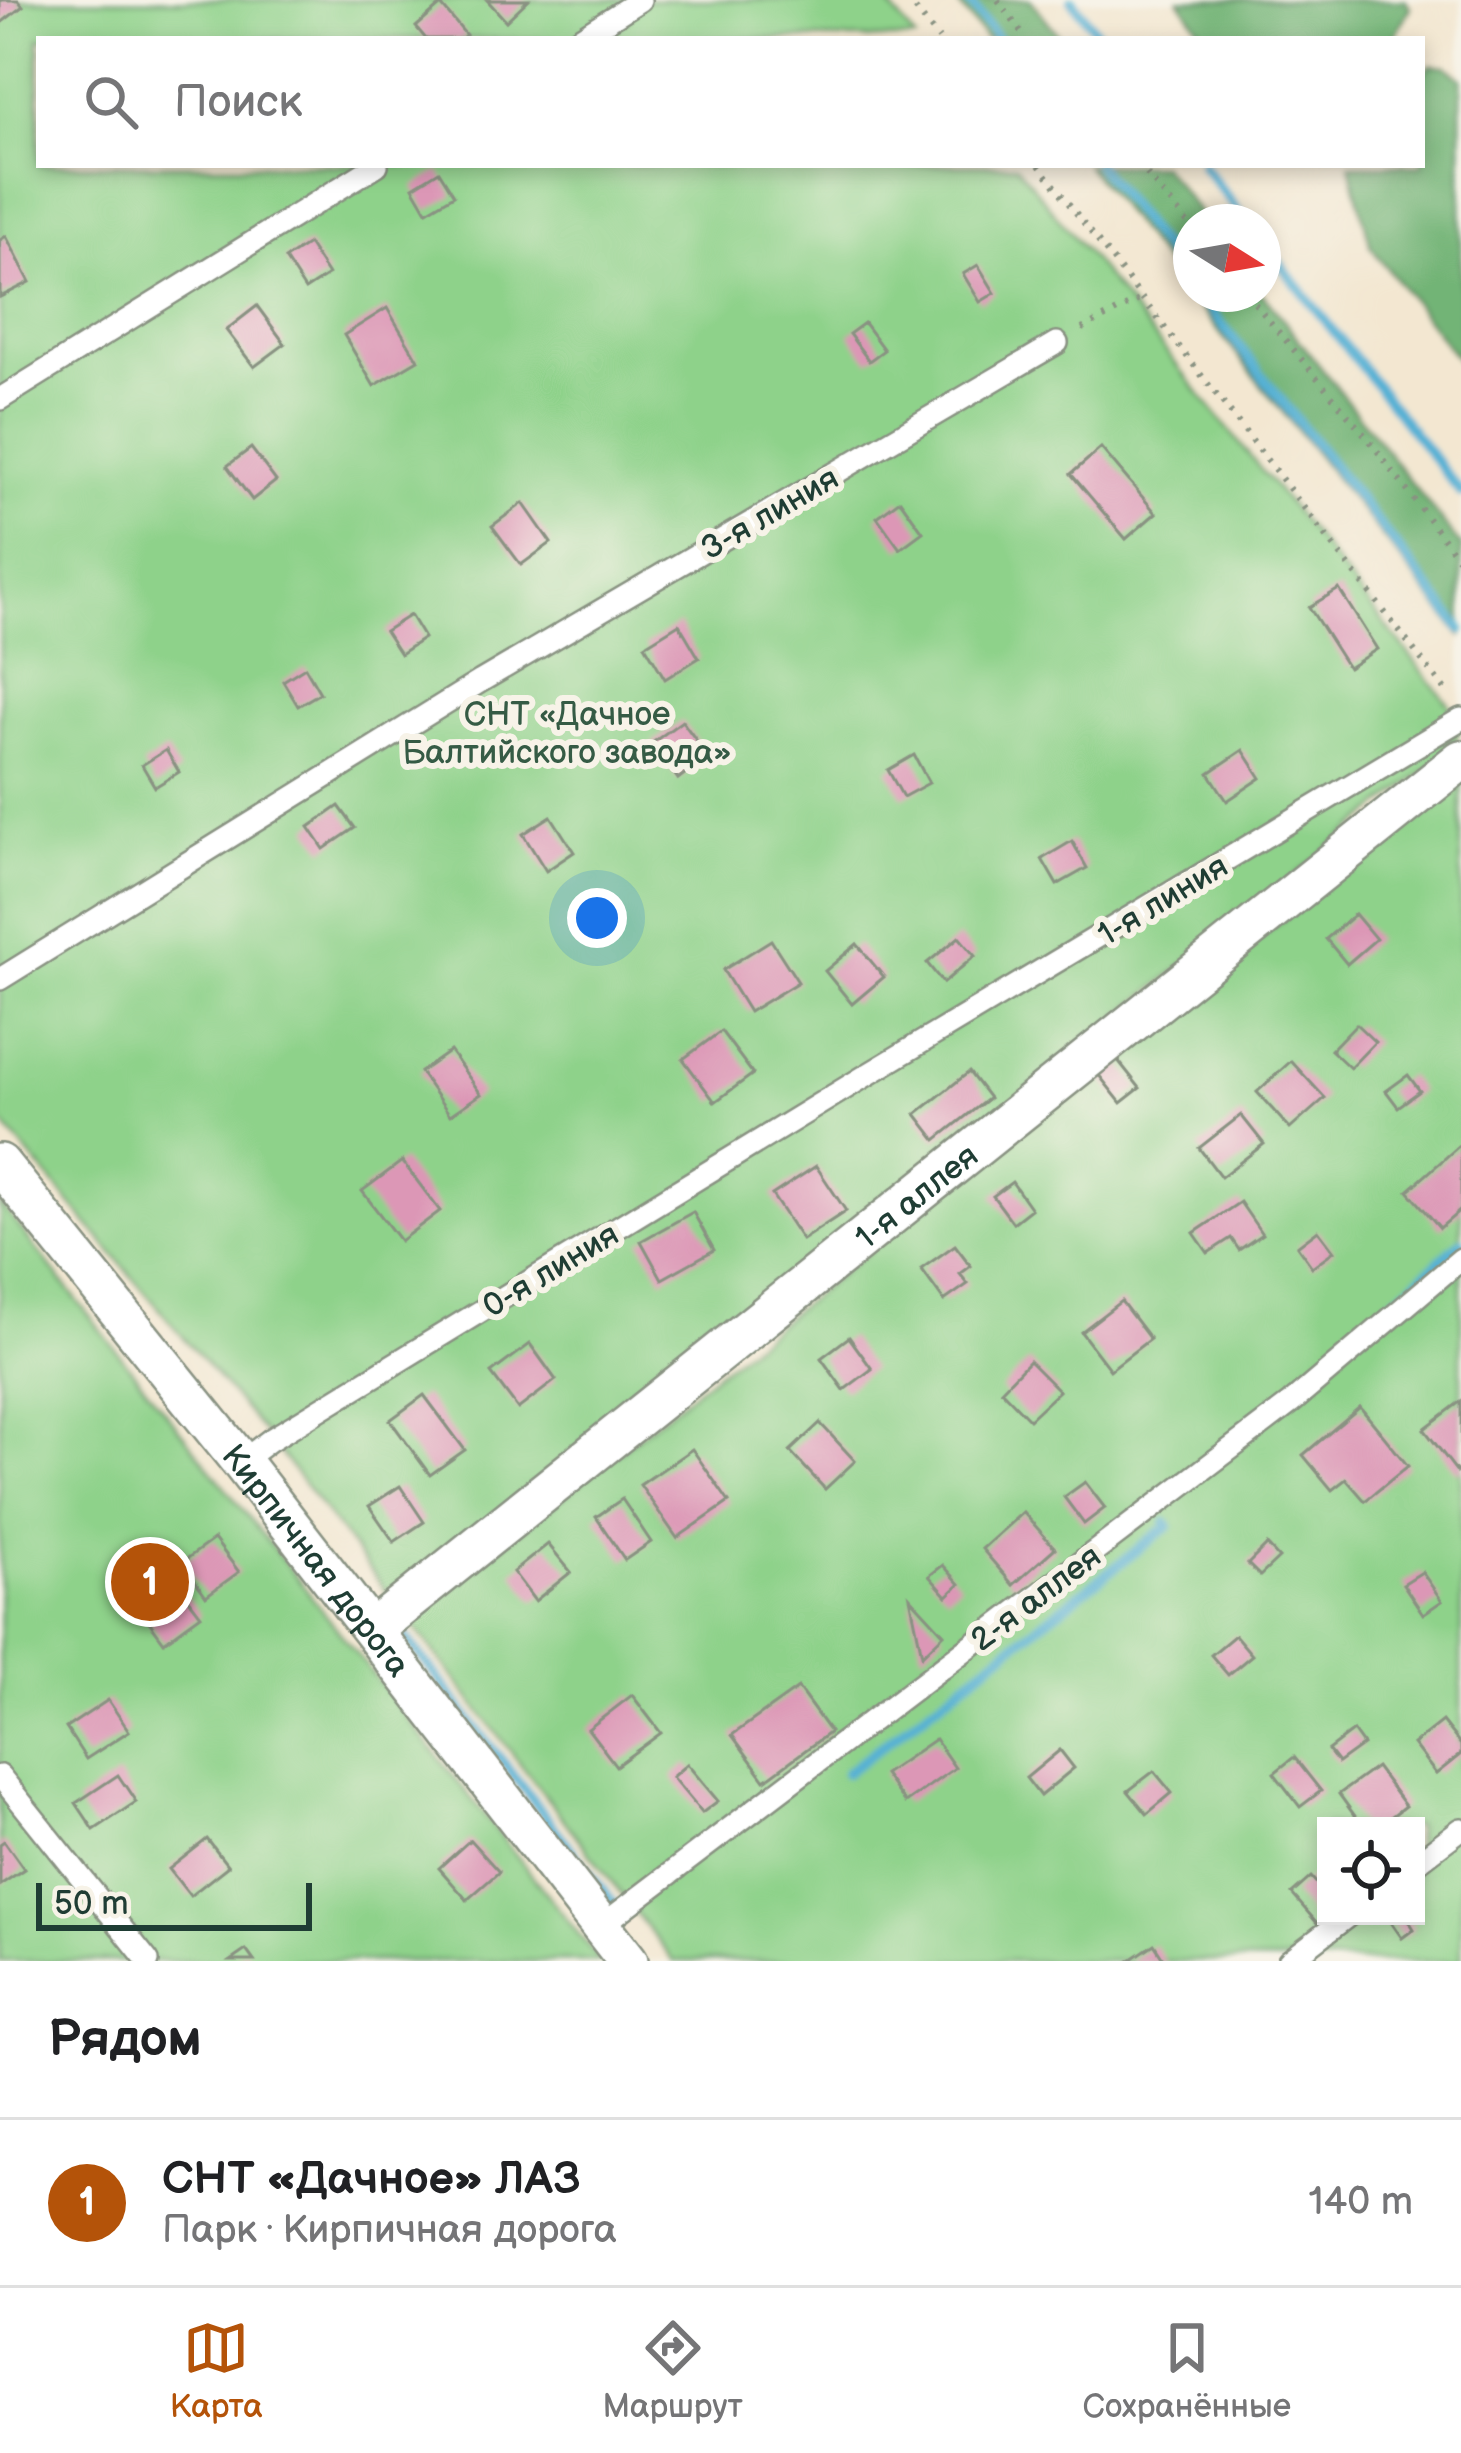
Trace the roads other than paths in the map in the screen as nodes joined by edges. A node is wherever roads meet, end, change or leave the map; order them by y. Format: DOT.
graph roads {
  1 [pos="640,0"];
  2 [pos="583,36"];
  3 [pos="372,168"];
  4 [pos="1057,343"];
  5 [pos="0,399"];
  6 [pos="1461,715"];
  7 [pos="1461,760"];
  8 [pos="0,979"];
  9 [pos="862,1078"];
  10 [pos="0,1164"];
  11 [pos="1461,1259"];
  12 [pos="241,1462"];
  13 [pos="372,1630"];
  14 [pos="0,1776"];
  15 [pos="1461,1829"];
  16 [pos="1425,1856"];
  17 [pos="1336,1925"];
  18 [pos="601,1926"];
  19 [pos="148,1961"];
  20 [pos="628,1961"];
  21 [pos="1289,1961"];
  1 -- 2 [label="lane"];
  3 -- 5 [label="lane"];
  4 -- 8 [label="lane, 3-я линия"];
  6 -- 9 [label="lane, 1-я линия"];
  7 -- 13 [label="street, 1-я аллея"];
  9 -- 12 [label="lane, 0-я линия"];
  10 -- 12 [label="street, Кирпичная дорога"];
  11 -- 18 [label="lane, 2-я аллея"];
  12 -- 13 [label="street, Кирпичная дорога"];
  13 -- 18 [label="street, Кирпичная дорога"];
  14 -- 19 [label="lane"];
  15 -- 16 [label="lane"];
  17 -- 21 [label="lane"];
  18 -- 20 [label="street, Кирпичная дорога"];
}
